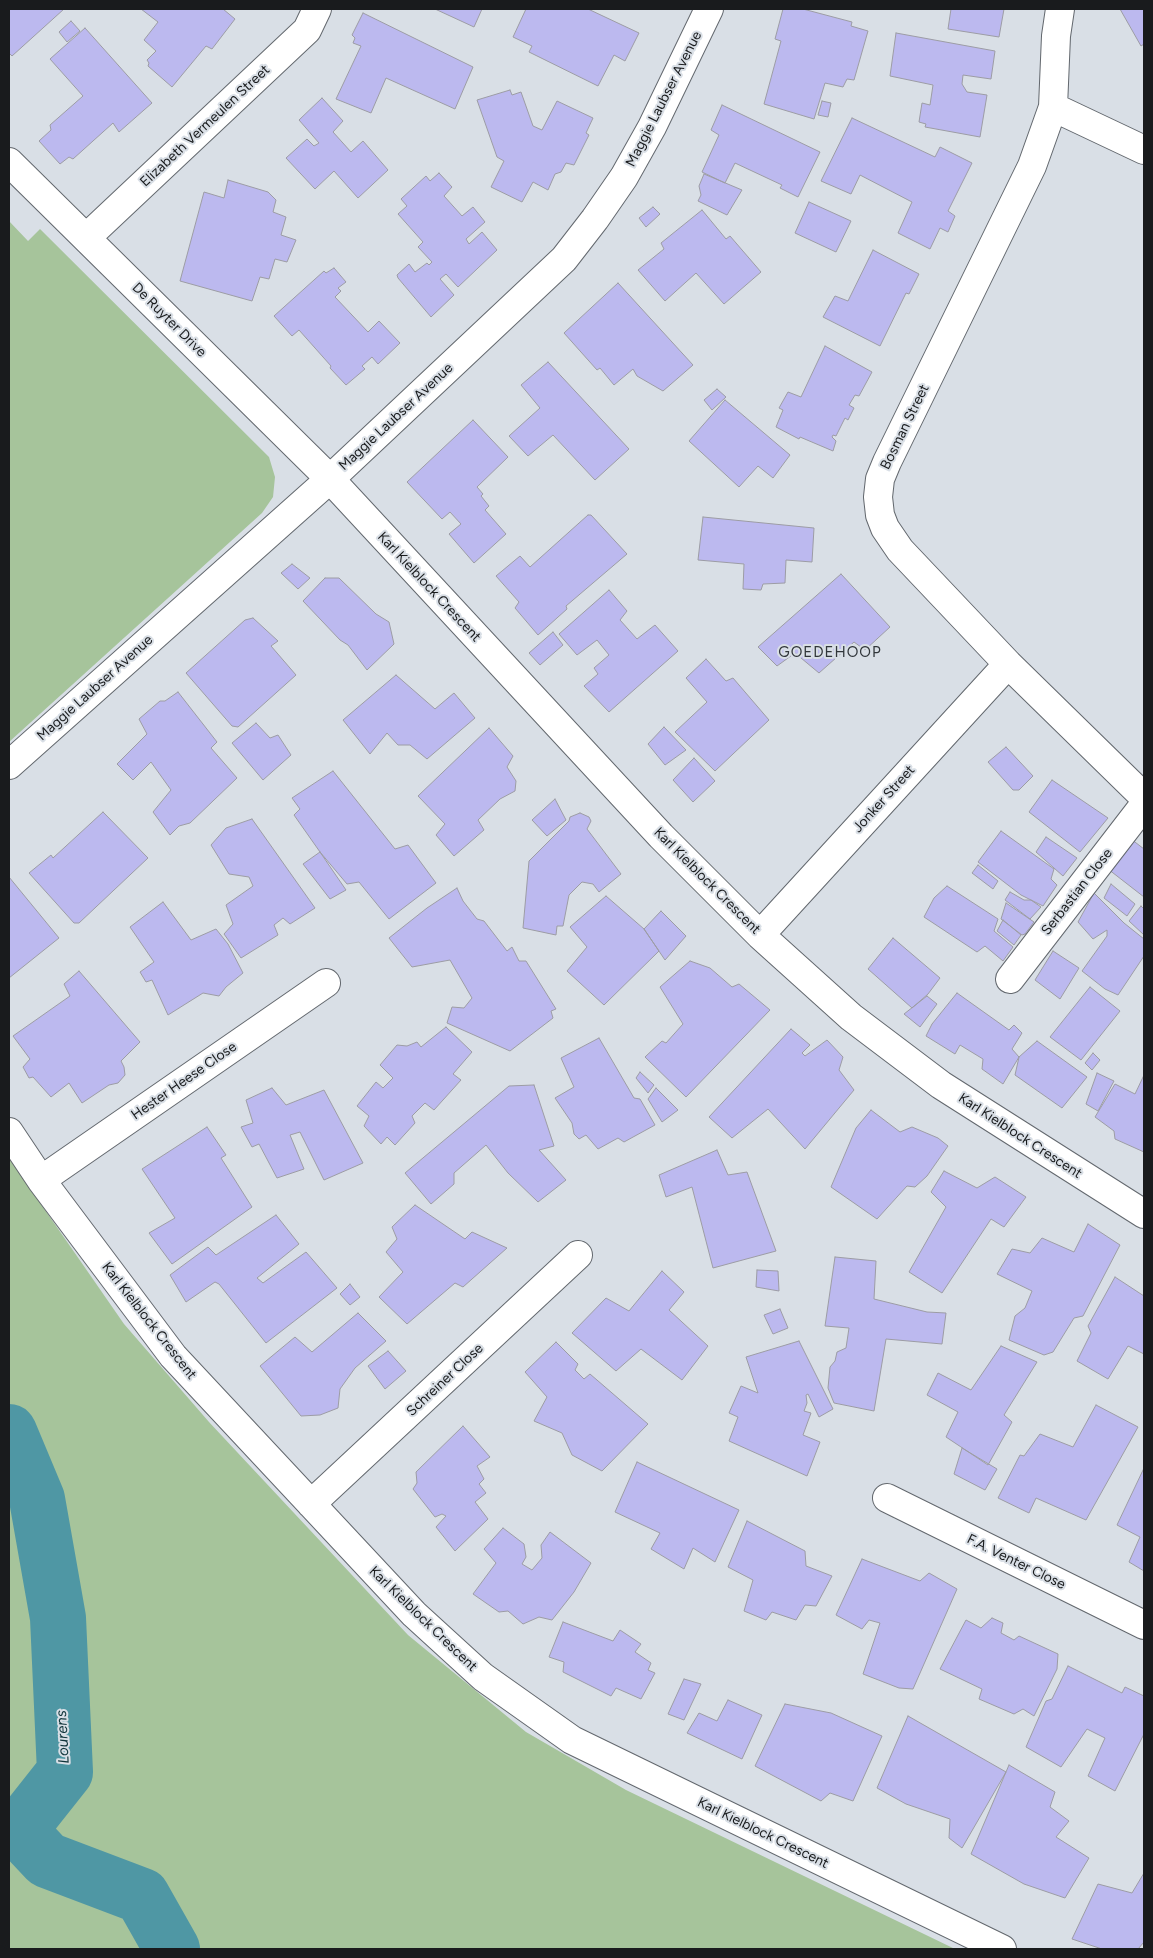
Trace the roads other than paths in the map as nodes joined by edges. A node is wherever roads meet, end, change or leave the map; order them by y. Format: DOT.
graph roads {
  1 [pos="317,9"];
  2 [pos="708,9"];
  3 [pos="1060,9"];
  4 [pos="1053,107"];
  5 [pos="1144,150"];
  6 [pos="9,162"];
  7 [pos="86,238"];
  8 [pos="330,479"];
  9 [pos="1008,664"];
  10 [pos="9,765"];
  11 [pos="1144,797"];
  12 [pos="1144,805"];
  13 [pos="760,935"];
  14 [pos="1010,979"];
  15 [pos="326,983"];
  16 [pos="9,1132"];
  17 [pos="41,1180"];
  18 [pos="1144,1214"];
  19 [pos="578,1256"];
  20 [pos="887,1498"];
  21 [pos="311,1504"];
  22 [pos="1144,1626"];
  23 [pos="1002,1949"];
  1 -- 7 [label="street, Elizabeth Vermeulen Street"];
  2 -- 8 [label="street, Maggie Laubser Avenue"];
  3 -- 4 [label="street, Bosman Street"];
  4 -- 5 [label="street"];
  4 -- 9 [label="street, Bosman Street"];
  6 -- 7 [label="street, De Ruyter Drive"];
  7 -- 8 [label="street, De Ruyter Drive"];
  8 -- 10 [label="street, Maggie Laubser Avenue"];
  8 -- 13 [label="street, Karl Kielblock Crescent"];
  9 -- 11 [label="street, Bosman Street"];
  9 -- 13 [label="street, Jonker Street"];
  12 -- 14 [label="street, Serbastian Close"];
  13 -- 18 [label="street, Karl Kielblock Crescent"];
  15 -- 17 [label="street, Hester Heese Close"];
  16 -- 17 [label="street, Karl Kielblock Crescent"];
  17 -- 21 [label="street, Karl Kielblock Crescent"];
  19 -- 21 [label="street, Schreiner Close"];
  20 -- 22 [label="street, F.A. Venter Close"];
  21 -- 23 [label="street, Karl Kielblock Crescent"];
}
